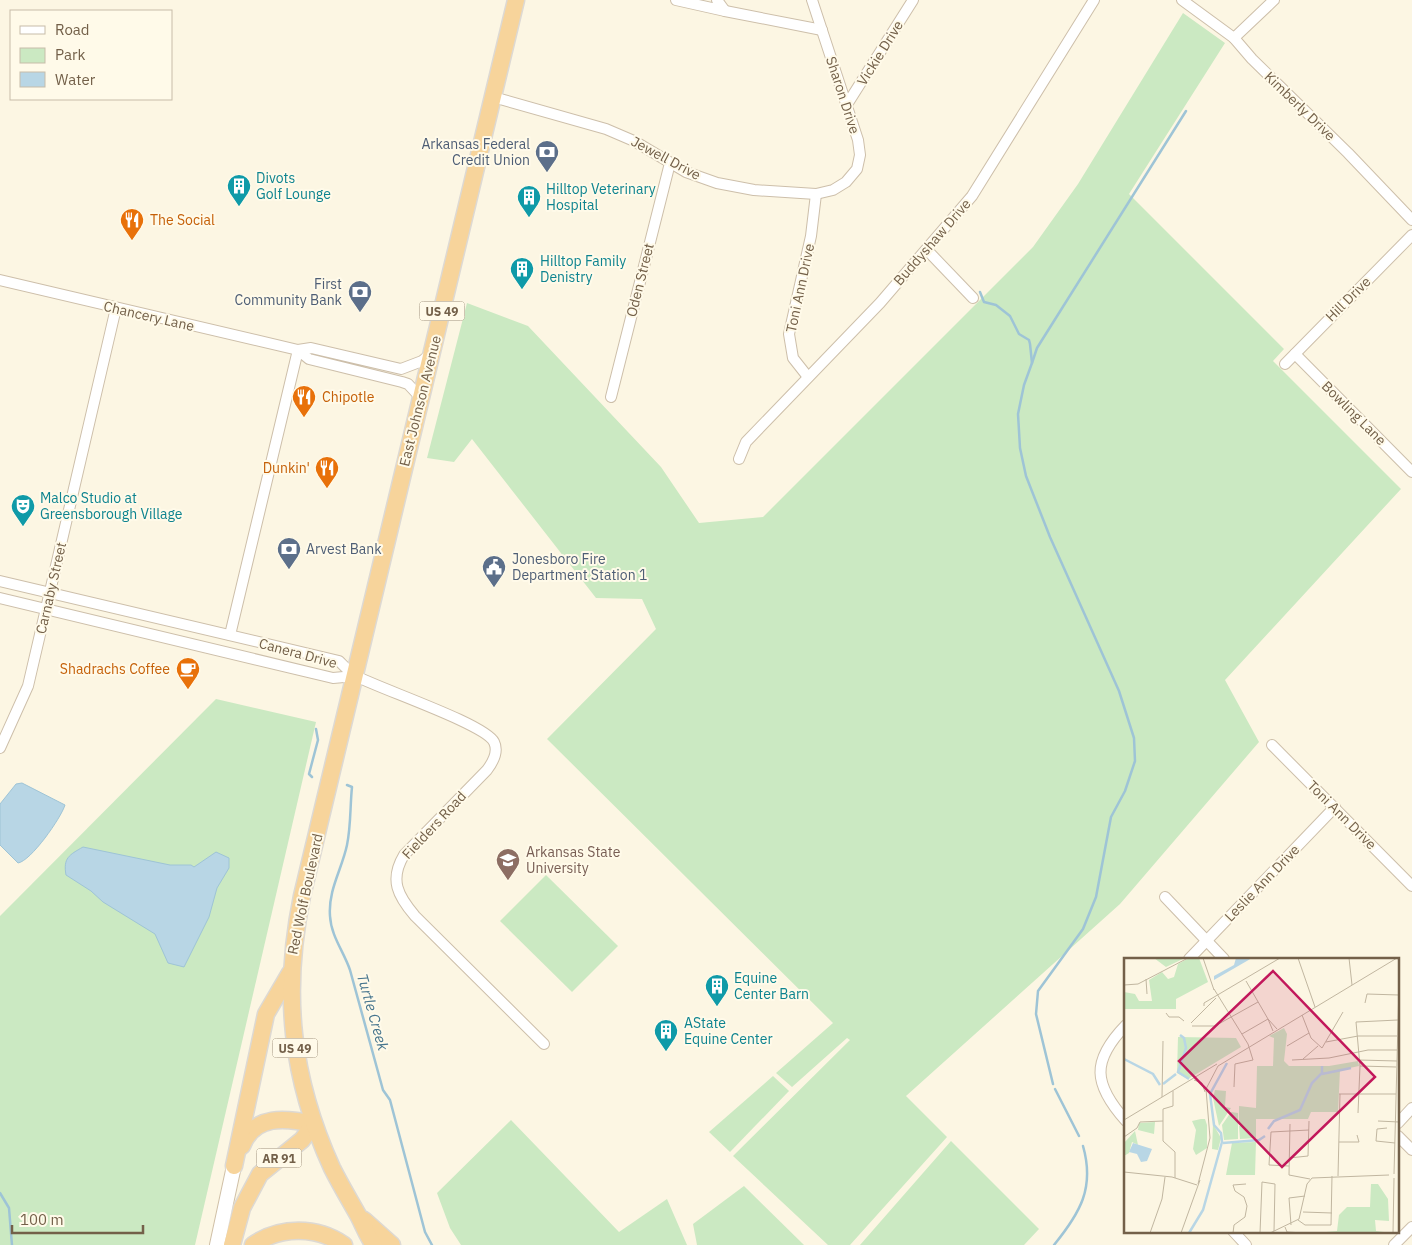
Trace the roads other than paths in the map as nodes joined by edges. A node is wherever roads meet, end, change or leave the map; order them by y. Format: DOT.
graph roads {
  1 [pos="516,0"];
  2 [pos="676,0"];
  3 [pos="717,0"];
  4 [pos="812,0"];
  5 [pos="913,0"];
  6 [pos="1094,0"];
  7 [pos="1274,0"];
  8 [pos="1186,1"];
  9 [pos="725,10"];
  10 [pos="822,30"];
  11 [pos="1234,38"];
  12 [pos="493,97"];
  13 [pos="846,106"];
  14 [pos="670,163"];
  15 [pos="841,185"];
  16 [pos="816,194"];
  17 [pos="1412,220"];
  18 [pos="1412,235"];
  19 [pos="927,250"];
  20 [pos="0,280"];
  21 [pos="973,298"];
  22 [pos="116,308"];
  23 [pos="298,350"];
  24 [pos="431,354"];
  25 [pos="1295,354"];
  26 [pos="1285,364"];
  27 [pos="808,378"];
  28 [pos="611,397"];
  29 [pos="421,398"];
  30 [pos="739,459"];
  31 [pos="1412,472"];
  32 [pos="0,581"];
  33 [pos="50,592"];
  34 [pos="0,598"];
  35 [pos="46,608"];
  36 [pos="230,635"];
  37 [pos="355,676"];
  38 [pos="1272,745"];
  39 [pos="0,748"];
  40 [pos="325,802"];
  41 [pos="1335,807"];
  42 [pos="1412,886"];
  43 [pos="1165,897"];
  44 [pos="1206,940"];
  45 [pos="1190,958"];
  46 [pos="1223,958"];
  47 [pos="291,971"];
  48 [pos="1124,1027"];
  49 [pos="544,1044"];
  50 [pos="1412,1108"];
  51 [pos="1124,1118"];
  52 [pos="1400,1121"];
  53 [pos="314,1124"];
  54 [pos="1400,1138"];
  55 [pos="1412,1150"];
  56 [pos="234,1166"];
  57 [pos="358,1214"];
  58 [pos="1412,1227"];
  59 [pos="1234,1232"];
  60 [pos="217,1245"];
  61 [pos="232,1245"];
  62 [pos="253,1245"];
  63 [pos="344,1245"];
  64 [pos="374,1245"];
  65 [pos="392,1245"];
  66 [pos="1246,1245"];
  67 [pos="1394,1245"];
  1 -- 12 [label="highway, East Johnson Avenue / US 49"];
  2 -- 9 [label="street"];
  3 -- 9 [label="street"];
  4 -- 10 [label="street, Sharon Drive"];
  5 -- 13 [label="street, Vickie Drive"];
  6 -- 19 [label="street, Buddyshaw Drive"];
  7 -- 11 [label="street"];
  8 -- 11 [label="street, Kimberly Drive"];
  9 -- 10 [label="street"];
  10 -- 13 [label="street, Sharon Drive"];
  11 -- 17 [label="street, Kimberly Drive"];
  12 -- 14 [label="street, Jewell Drive"];
  12 -- 24 [label="highway, East Johnson Avenue / US 49"];
  13 -- 15 [label="street, Sharon Drive"];
  14 -- 16 [label="street, Jewell Drive"];
  14 -- 28 [label="street, Oden Street"];
  15 -- 16 [label="street, Jewell Drive"];
  16 -- 27 [label="street, Toni Ann Drive"];
  18 -- 25 [label="street, Hill Drive"];
  19 -- 21 [label="street"];
  19 -- 27 [label="street, Buddyshaw Drive"];
  20 -- 22 [label="street, Chancery Lane"];
  22 -- 23 [label="street, Chancery Lane"];
  22 -- 33 [label="street, Carnaby Street"];
  23 -- 24 [label="street, Chancery Lane"];
  23 -- 29 [label="street, Chancery Lane"];
  23 -- 36 [label="street"];
  24 -- 29 [label="highway, East Johnson Avenue / US 49"];
  25 -- 26 [label="street, Hill Drive"];
  25 -- 31 [label="street, Bowling Lane"];
  27 -- 30 [label="street, Buddyshaw Drive"];
  29 -- 37 [label="highway, East Johnson Avenue / US 49"];
  32 -- 33 [label="street, Canera Drive"];
  33 -- 35 [label="street, Carnaby Street"];
  33 -- 36 [label="street, Canera Drive"];
  34 -- 35 [label="street, Canera Drive"];
  35 -- 37 [label="street, Canera Drive"];
  35 -- 39 [label="street, Carnaby Street"];
  36 -- 37 [label="street, Canera Drive"];
  37 -- 40 [label="highway, East Johnson Avenue / US 49"];
  37 -- 49 [label="street, Fielders Road"];
  38 -- 41 [label="street, Toni Ann Drive"];
  40 -- 47 [label="highway, Red Wolf Boulevard / US 49"];
  41 -- 42 [label="street, Toni Ann Drive"];
  41 -- 44 [label="street, Leslie Ann Drive"];
  43 -- 44 [label="street"];
  44 -- 45 [label="street, Leslie Ann Drive"];
  44 -- 46 [label="street"];
  47 -- 53 [label="highway, Red Wolf Boulevard / US 49"];
  47 -- 56 [label="highway, AR 91"];
  48 -- 51 [label="street"];
  50 -- 52 [label="street"];
  53 -- 56 [label="highway"];
  53 -- 57 [label="highway, Red Wolf Boulevard / US 49"];
  53 -- 61 [label="highway, AR 91"];
  54 -- 55 [label="street"];
  56 -- 60 [label="main road, AR 91"];
  57 -- 64 [label="highway, Red Wolf Boulevard / US 49"];
  57 -- 65 [label="highway, Red Wolf Boulevard / US 49"];
  58 -- 67 [label="street"];
  59 -- 66 [label="street"];
  62 -- 63 [label="highway"];
}
